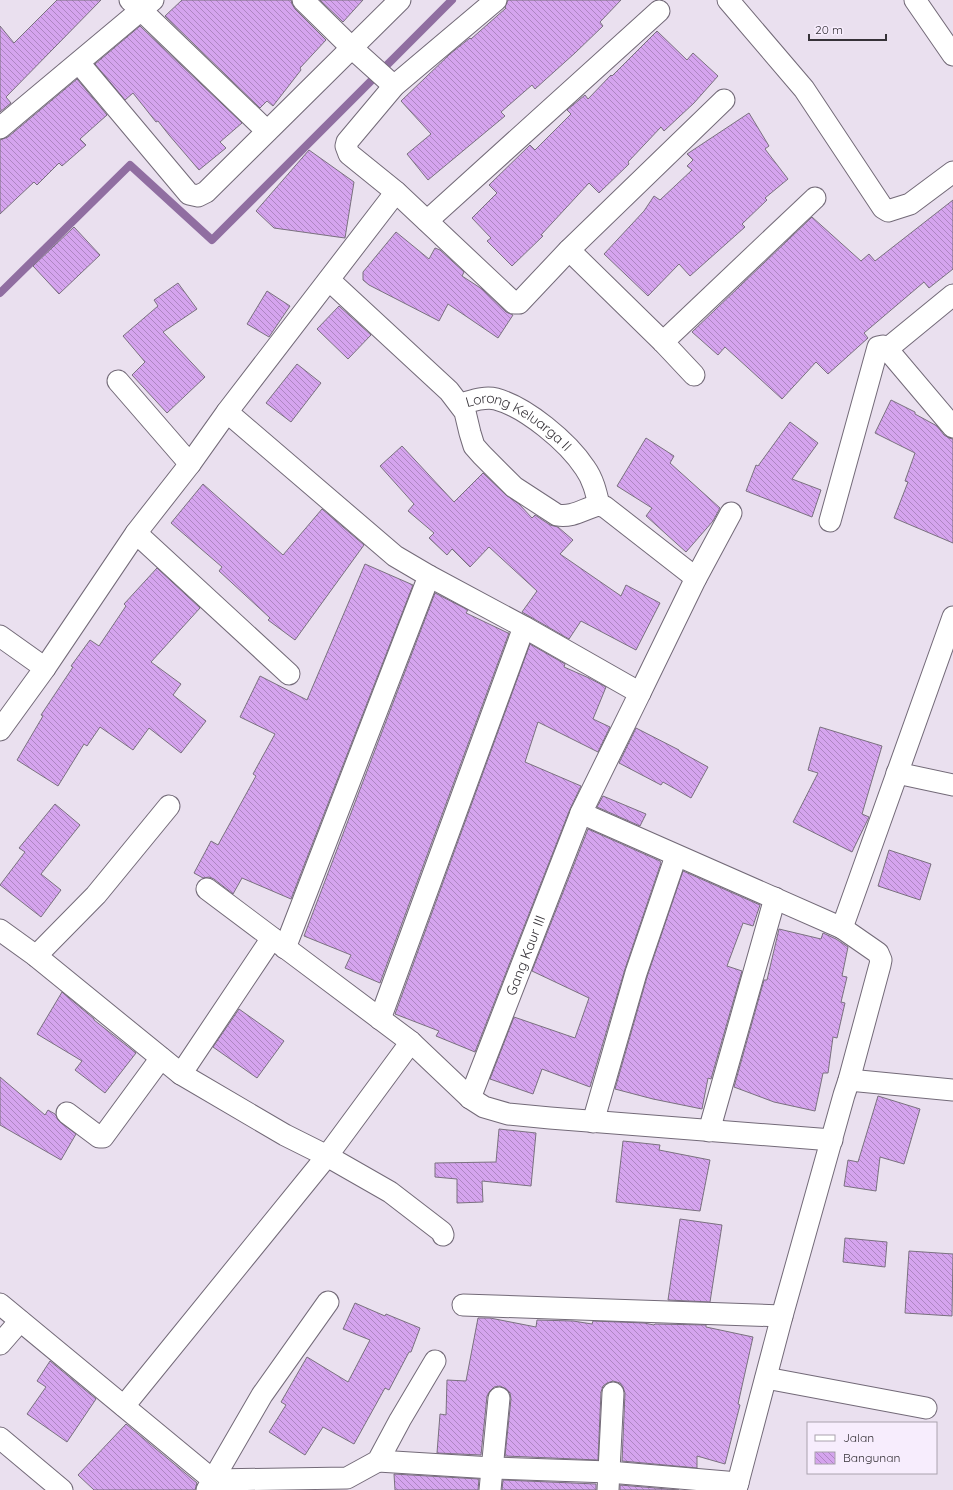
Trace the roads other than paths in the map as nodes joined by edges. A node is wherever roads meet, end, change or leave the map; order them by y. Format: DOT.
graph roads {
  1 [pos="303,0"];
  2 [pos="400,0"];
  3 [pos="496,0"];
  4 [pos="728,0"];
  5 [pos="915,0"];
  6 [pos="141,3"];
  7 [pos="659,10"];
  8 [pos="357,53"];
  9 [pos="953,55"];
  10 [pos="79,63"];
  11 [pos="389,81"];
  12 [pos="724,100"];
  13 [pos="0,128"];
  14 [pos="267,131"];
  15 [pos="953,172"];
  16 [pos="396,192"];
  17 [pos="815,198"];
  18 [pos="427,221"];
  19 [pos="569,250"];
  20 [pos="329,280"];
  21 [pos="953,295"];
  22 [pos="663,342"];
  23 [pos="887,349"];
  24 [pos="694,375"];
  25 [pos="118,381"];
  26 [pos="460,404"];
  27 [pos="227,412"];
  28 [pos="953,427"];
  29 [pos="190,464"];
  30 [pos="599,505"];
  31 [pos="731,513"];
  32 [pos="830,521"];
  33 [pos="136,533"];
  34 [pos="429,576"];
  35 [pos="696,578"];
  36 [pos="953,617"];
  37 [pos="524,627"];
  38 [pos="0,636"];
  39 [pos="45,668"];
  40 [pos="289,674"];
  41 [pos="640,693"];
  42 [pos="0,730"];
  43 [pos="897,773"];
  44 [pos="953,785"];
  45 [pos="169,806"];
  46 [pos="581,813"];
  47 [pos="676,856"];
  48 [pos="207,890"];
  49 [pos="775,898"];
  50 [pos="842,928"];
  51 [pos="0,930"];
  52 [pos="278,943"];
  53 [pos="36,956"];
  54 [pos="380,1019"];
  55 [pos="411,1042"];
  56 [pos="162,1058"];
  57 [pos="181,1074"];
  58 [pos="850,1080"];
  59 [pos="953,1090"];
  60 [pos="470,1098"];
  61 [pos="67,1114"];
  62 [pos="593,1122"];
  63 [pos="709,1131"];
  64 [pos="832,1140"];
  65 [pos="327,1156"];
  66 [pos="443,1235"];
  67 [pos="328,1302"];
  68 [pos="0,1304"];
  69 [pos="463,1306"];
  70 [pos="782,1316"];
  71 [pos="20,1321"];
  72 [pos="0,1344"];
  73 [pos="435,1361"];
  74 [pos="766,1378"];
  75 [pos="614,1394"];
  76 [pos="499,1398"];
  77 [pos="124,1406"];
  78 [pos="926,1408"];
  79 [pos="0,1438"];
  80 [pos="378,1461"];
  81 [pos="492,1468"];
  82 [pos="608,1481"];
  83 [pos="210,1485"];
  84 [pos="737,1486"];
  85 [pos="62,1490"];
  86 [pos="490,1490"];
  1 -- 8 [label="street"];
  2 -- 8 [label="street"];
  3 -- 11 [label="street"];
  4 -- 15 [label="street"];
  5 -- 9 [label="street"];
  6 -- 10 [label="street"];
  6 -- 14 [label="street"];
  7 -- 18 [label="street"];
  8 -- 11 [label="street"];
  8 -- 14 [label="street"];
  10 -- 13 [label="street"];
  10 -- 14 [label="street"];
  11 -- 16 [label="street"];
  12 -- 19 [label="street"];
  16 -- 18 [label="street"];
  16 -- 20 [label="street"];
  17 -- 22 [label="street"];
  18 -- 19 [label="street"];
  19 -- 22 [label="street"];
  20 -- 26 [label="street, Lorong Keluarga II"];
  20 -- 27 [label="street"];
  21 -- 23 [label="street"];
  22 -- 24 [label="street"];
  23 -- 28 [label="street"];
  23 -- 32 [label="street"];
  25 -- 29 [label="street"];
  26 -- 30 [label="street, Lorong Keluarga II"];
  26 -- 30 [label="street"];
  27 -- 29 [label="street"];
  27 -- 34 [label="street"];
  29 -- 33 [label="street"];
  30 -- 35 [label="street"];
  31 -- 35 [label="street, Gang Kaur III"];
  33 -- 39 [label="street"];
  33 -- 40 [label="street"];
  34 -- 37 [label="street"];
  34 -- 52 [label="street"];
  35 -- 41 [label="street, Gang Kaur III"];
  36 -- 43 [label="street"];
  37 -- 41 [label="street"];
  37 -- 54 [label="street"];
  38 -- 39 [label="street"];
  39 -- 42 [label="street"];
  41 -- 46 [label="street, Gang Kaur III"];
  43 -- 44 [label="street"];
  43 -- 50 [label="street"];
  45 -- 53 [label="street"];
  46 -- 47 [label="street"];
  46 -- 60 [label="street, Gang Kaur III"];
  47 -- 49 [label="street"];
  47 -- 62 [label="street"];
  48 -- 52 [label="street"];
  49 -- 50 [label="street"];
  49 -- 63 [label="street"];
  50 -- 58 [label="street"];
  51 -- 53 [label="street"];
  52 -- 54 [label="street"];
  52 -- 57 [label="street"];
  53 -- 56 [label="street"];
  54 -- 55 [label="street"];
  55 -- 60 [label="street"];
  55 -- 65 [label="street"];
  56 -- 57 [label="street"];
  56 -- 61 [label="street"];
  57 -- 65 [label="street"];
  58 -- 59 [label="street"];
  58 -- 64 [label="street"];
  60 -- 62 [label="street"];
  62 -- 63 [label="street"];
  63 -- 64 [label="street"];
  64 -- 70 [label="street"];
  65 -- 66 [label="street"];
  65 -- 77 [label="street"];
  67 -- 83 [label="street"];
  68 -- 71 [label="street"];
  69 -- 70 [label="street"];
  70 -- 74 [label="street"];
  71 -- 72 [label="street"];
  71 -- 77 [label="street"];
  73 -- 80 [label="street"];
  74 -- 78 [label="street"];
  74 -- 84 [label="street"];
  75 -- 82 [label="street"];
  76 -- 81 [label="street"];
  77 -- 83 [label="street"];
  79 -- 85 [label="street"];
  80 -- 81 [label="street"];
  80 -- 83 [label="street"];
  81 -- 82 [label="street"];
  81 -- 86 [label="street"];
  82 -- 84 [label="street"];
}
